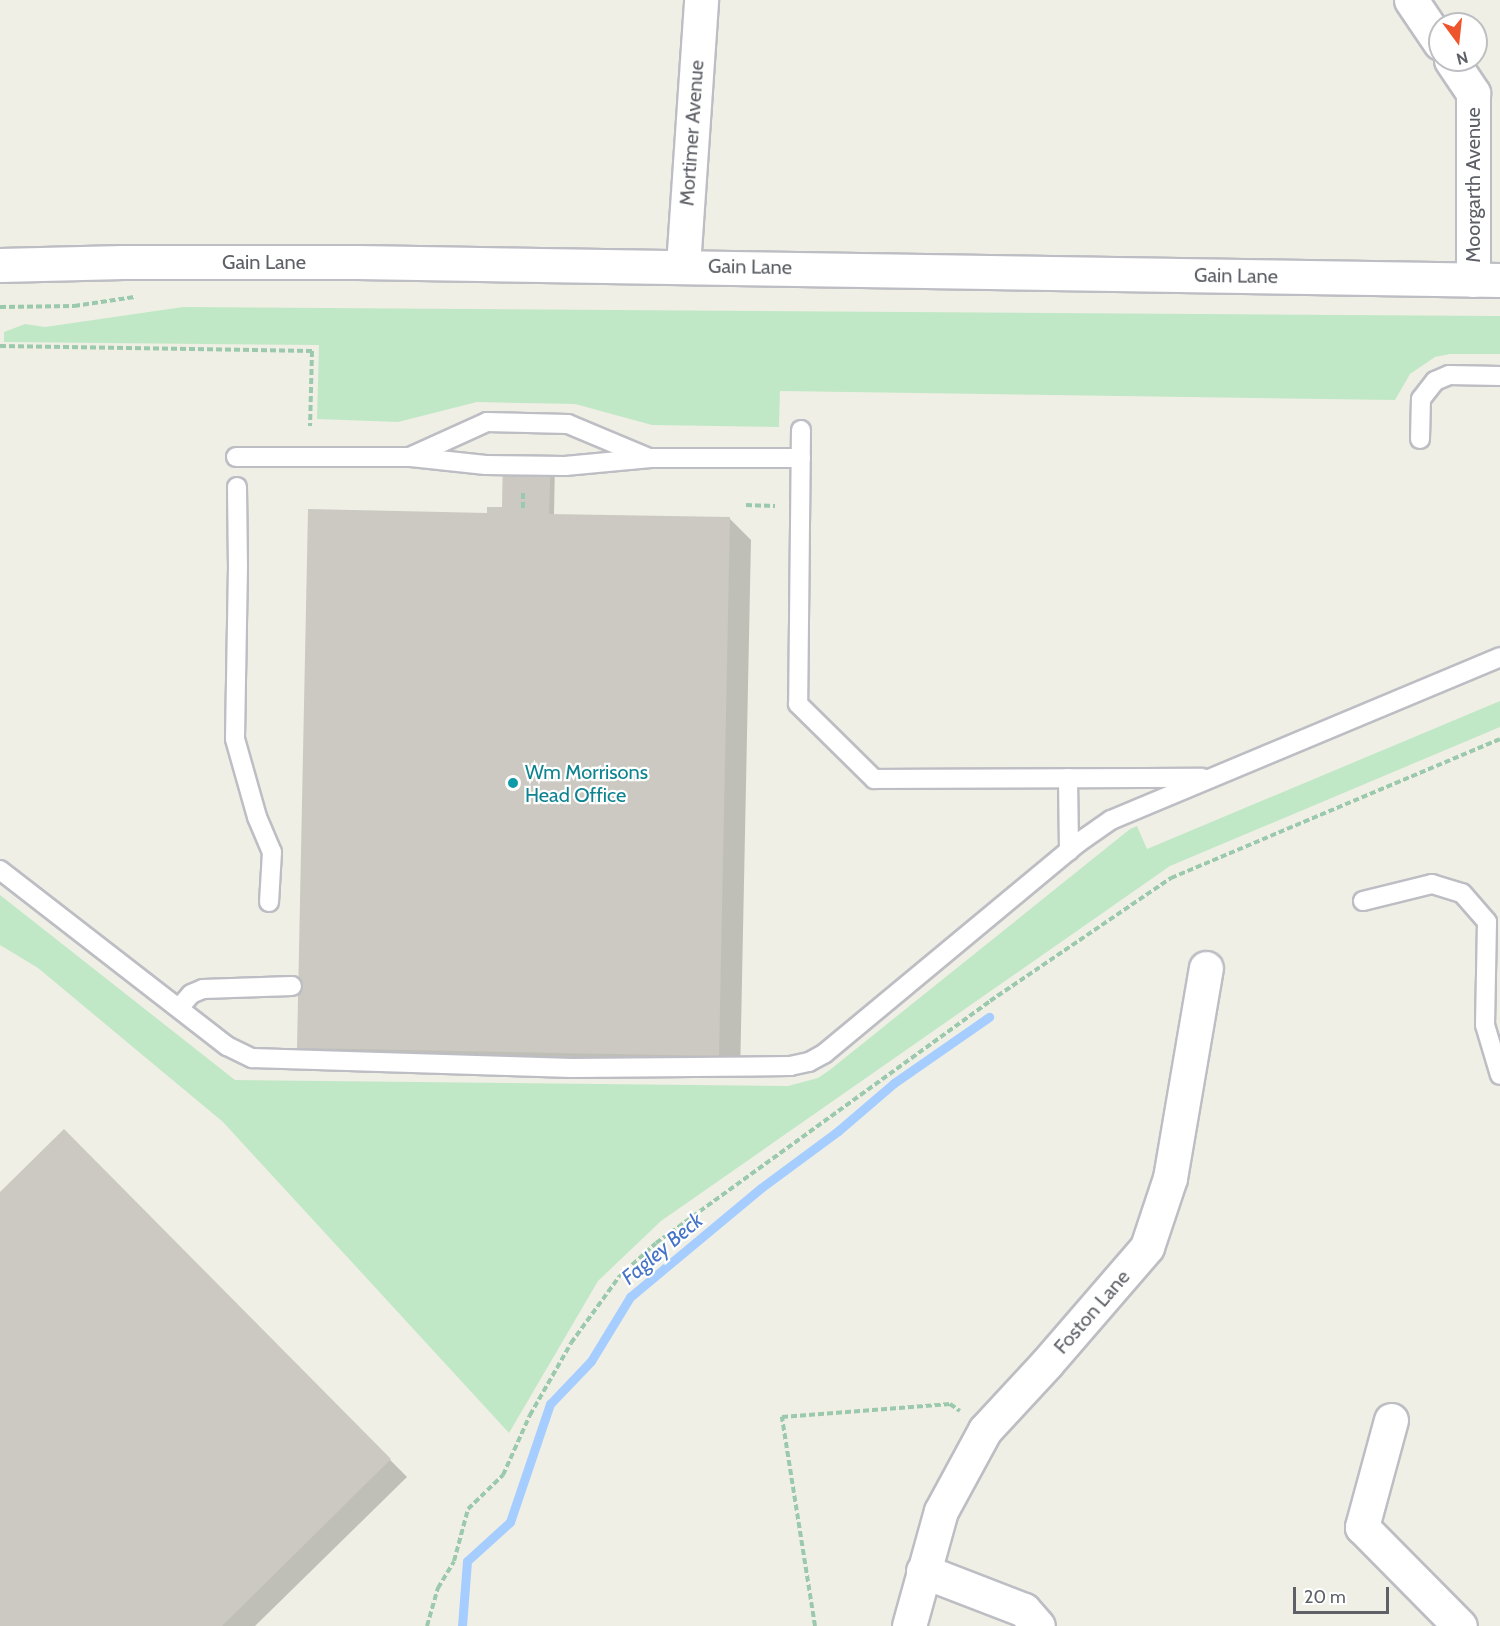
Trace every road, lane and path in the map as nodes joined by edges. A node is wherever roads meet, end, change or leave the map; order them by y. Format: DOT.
graph roads {
  1 [pos="701,0"];
  2 [pos="1412,0"];
  3 [pos="1428,25"];
  4 [pos="1459,72"];
  5 [pos="0,265"];
  6 [pos="683,266"];
  7 [pos="1487,280"];
  8 [pos="0,346"];
  9 [pos="1500,376"];
  10 [pos="310,426"];
  11 [pos="801,430"];
  12 [pos="1420,439"];
  13 [pos="236,457"];
  14 [pos="411,457"];
  15 [pos="651,458"];
  16 [pos="801,458"];
  17 [pos="237,487"];
  18 [pos="1500,657"];
  19 [pos="1500,739"];
  20 [pos="1068,778"];
  21 [pos="1210,778"];
  22 [pos="1069,851"];
  23 [pos="0,870"];
  24 [pos="1363,901"];
  25 [pos="269,902"];
  26 [pos="1206,968"];
  27 [pos="292,986"];
  28 [pos="179,1008"];
  29 [pos="1500,1075"];
  30 [pos="1391,1420"];
  31 [pos="985,1430"];
  32 [pos="922,1571"];
  33 [pos="427,1626"];
  34 [pos="815,1626"];
  35 [pos="909,1626"];
  36 [pos="1038,1626"];
  37 [pos="1460,1626"];
  1 -- 6 [label="street, Mortimer Avenue"];
  2 -- 3 [label="street"];
  4 -- 7 [label="street, Moorgarth Avenue"];
  5 -- 6 [label="street, Gain Lane"];
  6 -- 7 [label="street, Gain Lane"];
  8 -- 10 [label="path"];
  9 -- 12 [label="lane"];
  11 -- 16 [label="lane"];
  13 -- 14 [label="lane"];
  14 -- 15 [label="lane"];
  14 -- 15 [label="lane"];
  15 -- 16 [label="lane"];
  16 -- 20 [label="lane"];
  17 -- 25 [label="lane"];
  18 -- 21 [label="lane"];
  19 -- 33 [label="path"];
  20 -- 21 [label="lane"];
  20 -- 22 [label="lane"];
  21 -- 22 [label="lane"];
  22 -- 28 [label="lane"];
  23 -- 28 [label="lane"];
  24 -- 29 [label="lane"];
  26 -- 31 [label="street, Foston Lane"];
  27 -- 28 [label="lane"];
  30 -- 37 [label="street"];
  31 -- 32 [label="street, Foston Lane"];
  31 -- 34 [label="path"];
  32 -- 35 [label="street, Foston Lane"];
  32 -- 36 [label="street"];
}
